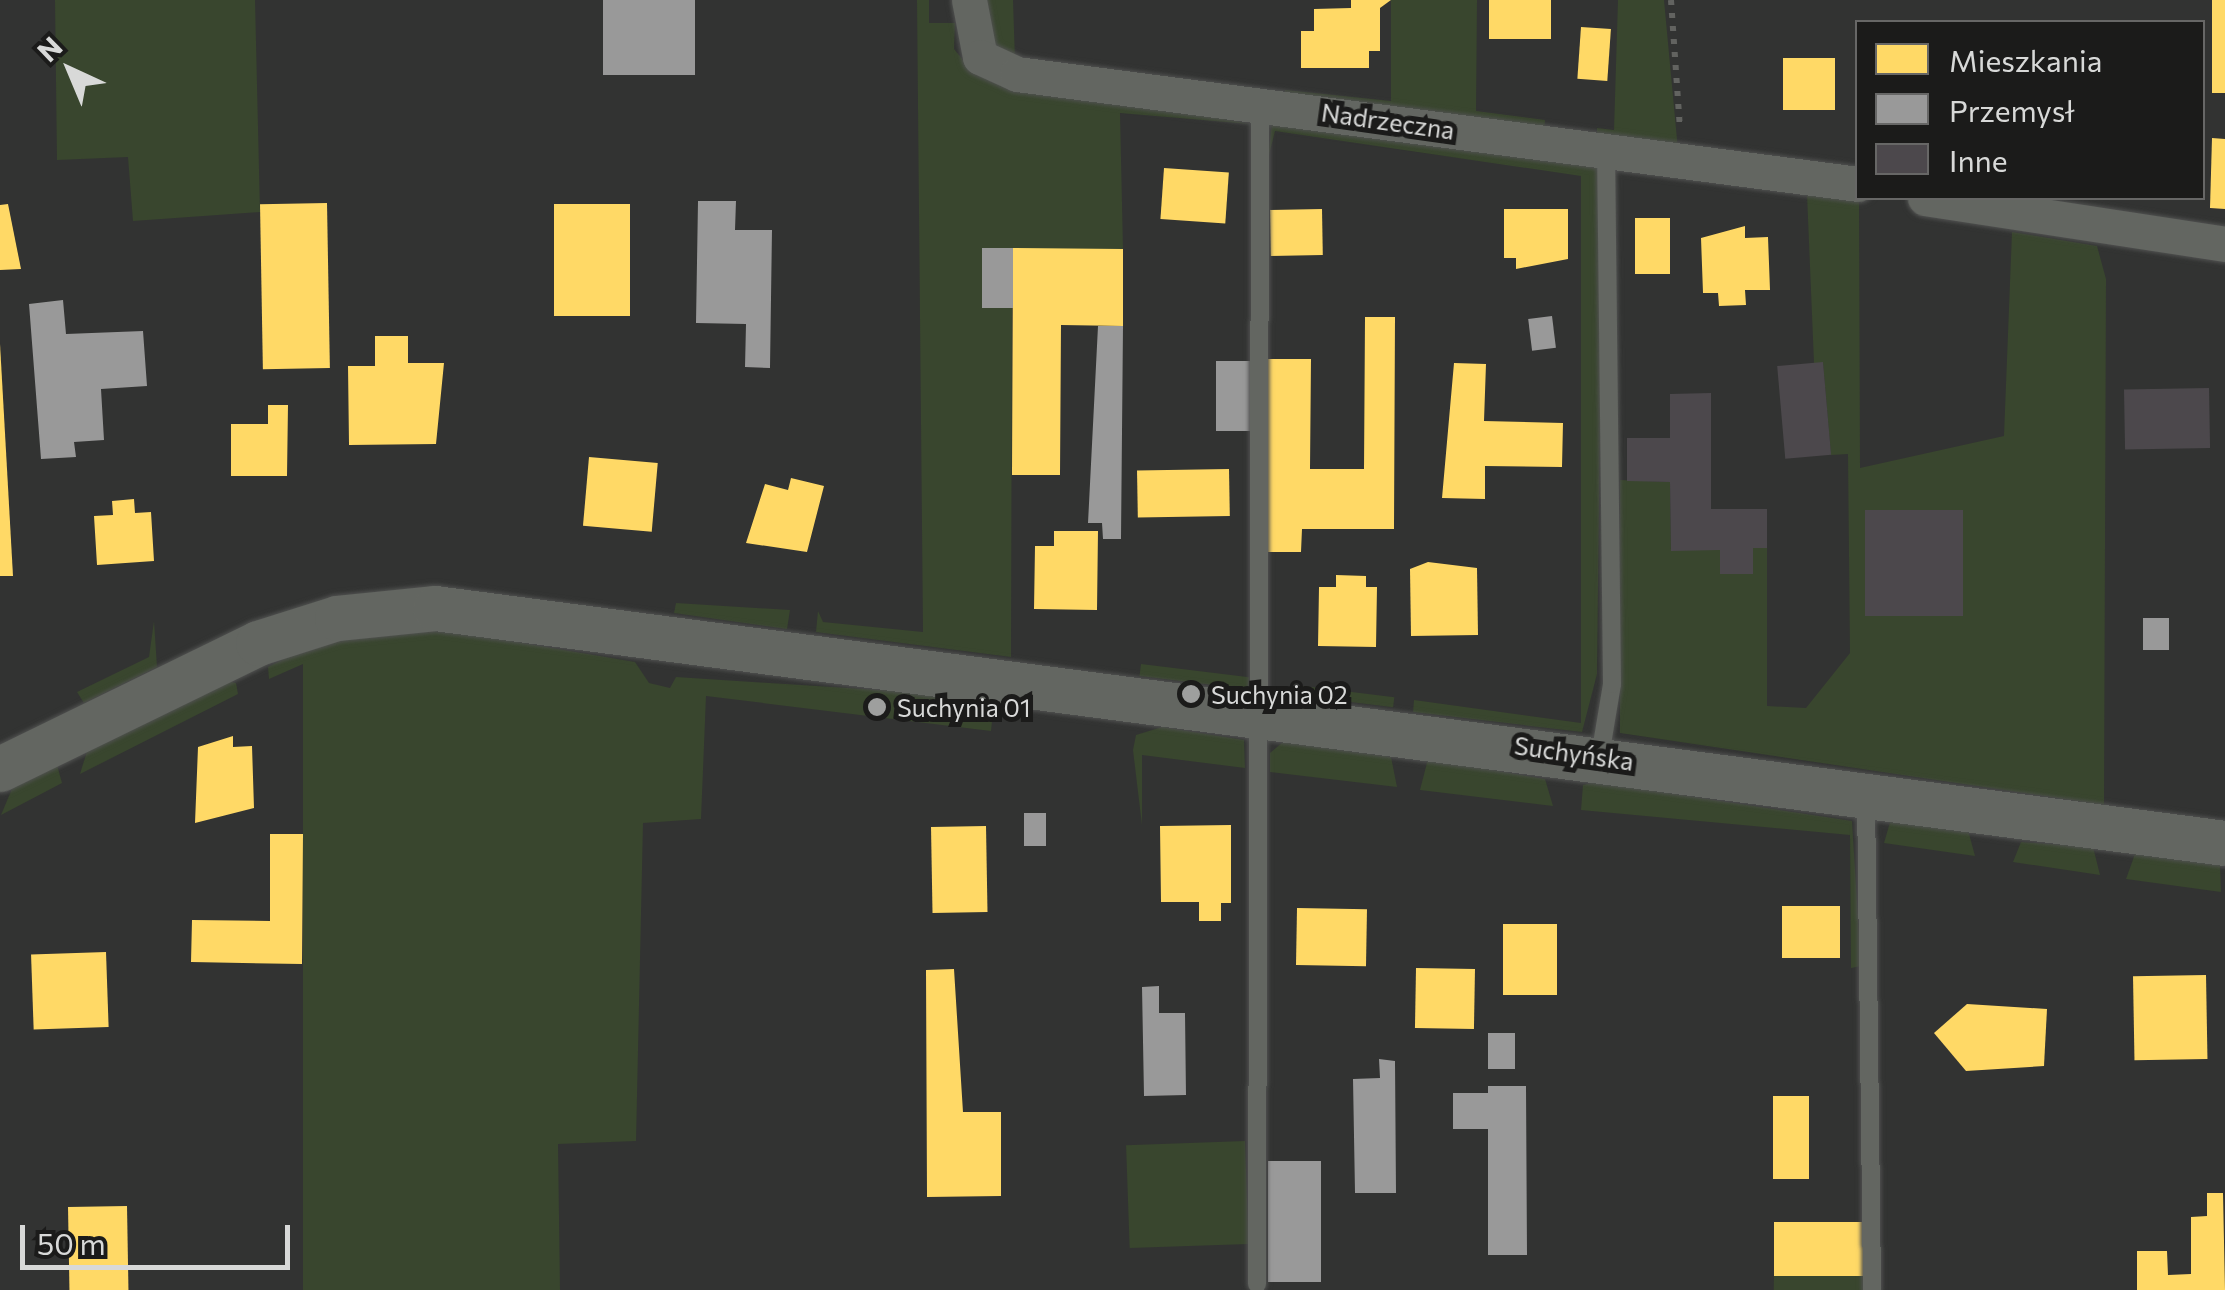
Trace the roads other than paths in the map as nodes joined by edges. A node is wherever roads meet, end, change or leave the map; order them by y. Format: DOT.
graph roads {
  1 [pos="969,0"];
  2 [pos="1260,104"];
  3 [pos="1606,150"];
  4 [pos="1855,184"];
  5 [pos="1938,200"];
  6 [pos="2225,244"];
  7 [pos="1258,714"];
  8 [pos="1600,756"];
  9 [pos="0,768"];
  10 [pos="1866,795"];
  11 [pos="2225,843"];
  12 [pos="1257,1284"];
  13 [pos="1872,1290"];
  1 -- 2 [label="street, Nadrzeczna"];
  2 -- 3 [label="street, Nadrzeczna"];
  2 -- 7 [label="lane"];
  3 -- 4 [label="street, Nadrzeczna"];
  3 -- 8 [label="lane"];
  5 -- 6 [label="street"];
  7 -- 8 [label="street, Suchyńska"];
  7 -- 9 [label="street, Suchyńska"];
  7 -- 12 [label="lane"];
  8 -- 10 [label="street, Suchyńska"];
  10 -- 11 [label="street, Suchyńska"];
  10 -- 13 [label="lane"];
}
